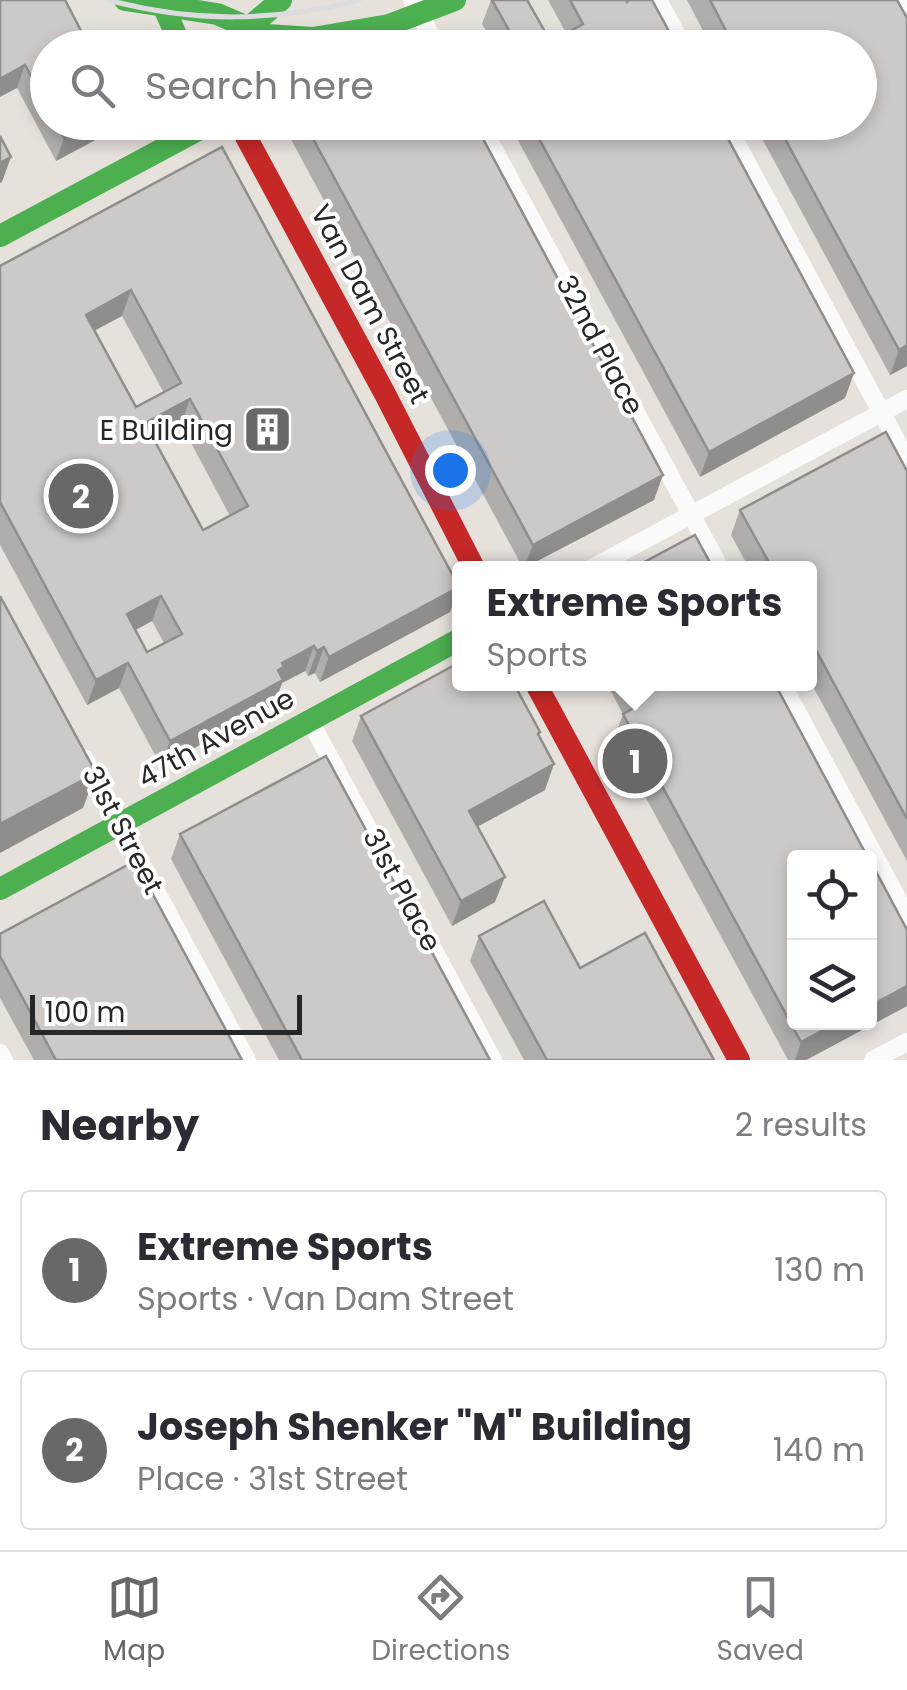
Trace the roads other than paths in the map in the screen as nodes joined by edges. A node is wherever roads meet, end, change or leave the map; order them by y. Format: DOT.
graph roads {
  1 [pos="125,0"];
  2 [pos="250,0"];
  3 [pos="282,0"];
  4 [pos="455,0"];
  5 [pos="658,0"];
  6 [pos="162,4"];
  7 [pos="417,9"];
  8 [pos="214,13"];
  9 [pos="174,30"];
  10 [pos="234,30"];
  11 [pos="251,30"];
  12 [pos="343,30"];
  13 [pos="403,30"];
  14 [pos="674,30"];
  15 [pos="179,140"];
  16 [pos="248,140"];
  17 [pos="489,140"];
  18 [pos="735,140"];
  19 [pos="0,236"];
  20 [pos="907,400"];
  21 [pos="882,413"];
  22 [pos="907,460"];
  23 [pos="691,516"];
  24 [pos="470,561"];
  25 [pos="605,561"];
  26 [pos="716,561"];
  27 [pos="452,644"];
  28 [pos="540,691"];
  29 [pos="786,691"];
  30 [pos="310,721"];
  31 [pos="72,735"];
  32 [pos="120,824"];
  33 [pos="0,889"];
  34 [pos="907,916"];
  35 [pos="907,1042"];
  36 [pos="0,1052"];
  37 [pos="4,1060"];
  38 [pos="247,1060"];
  39 [pos="493,1060"];
  40 [pos="739,1060"];
  41 [pos="873,1060"];
  1 -- 6 [label="main road"];
  2 -- 8 [label="main road"];
  3 -- 11 [label="main road"];
  4 -- 7 [label="main road"];
  5 -- 14 [label="street"];
  6 -- 8 [label="main road"];
  6 -- 9 [label="main road"];
  7 -- 12 [label="main road"];
  7 -- 13 [label="main road"];
  8 -- 10 [label="main road"];
  15 -- 19 [label="main road"];
  16 -- 24 [label="main road, Van Dam Street"];
  17 -- 23 [label="street, 32nd Place"];
  18 -- 21 [label="street"];
  20 -- 21 [label="street"];
  21 -- 22 [label="street"];
  21 -- 23 [label="street"];
  23 -- 25 [label="street"];
  23 -- 26 [label="street, 32nd Place"];
  27 -- 30 [label="main road, 47th Avenue"];
  28 -- 40 [label="main road"];
  29 -- 34 [label="street"];
  30 -- 32 [label="main road, 47th Avenue"];
  30 -- 39 [label="street, 31st Place"];
  31 -- 32 [label="street, 31st Street"];
  32 -- 33 [label="main road, 47th Avenue"];
  32 -- 38 [label="street, 31st Street"];
  35 -- 41 [label="street"];
  36 -- 37 [label="street"];
}
